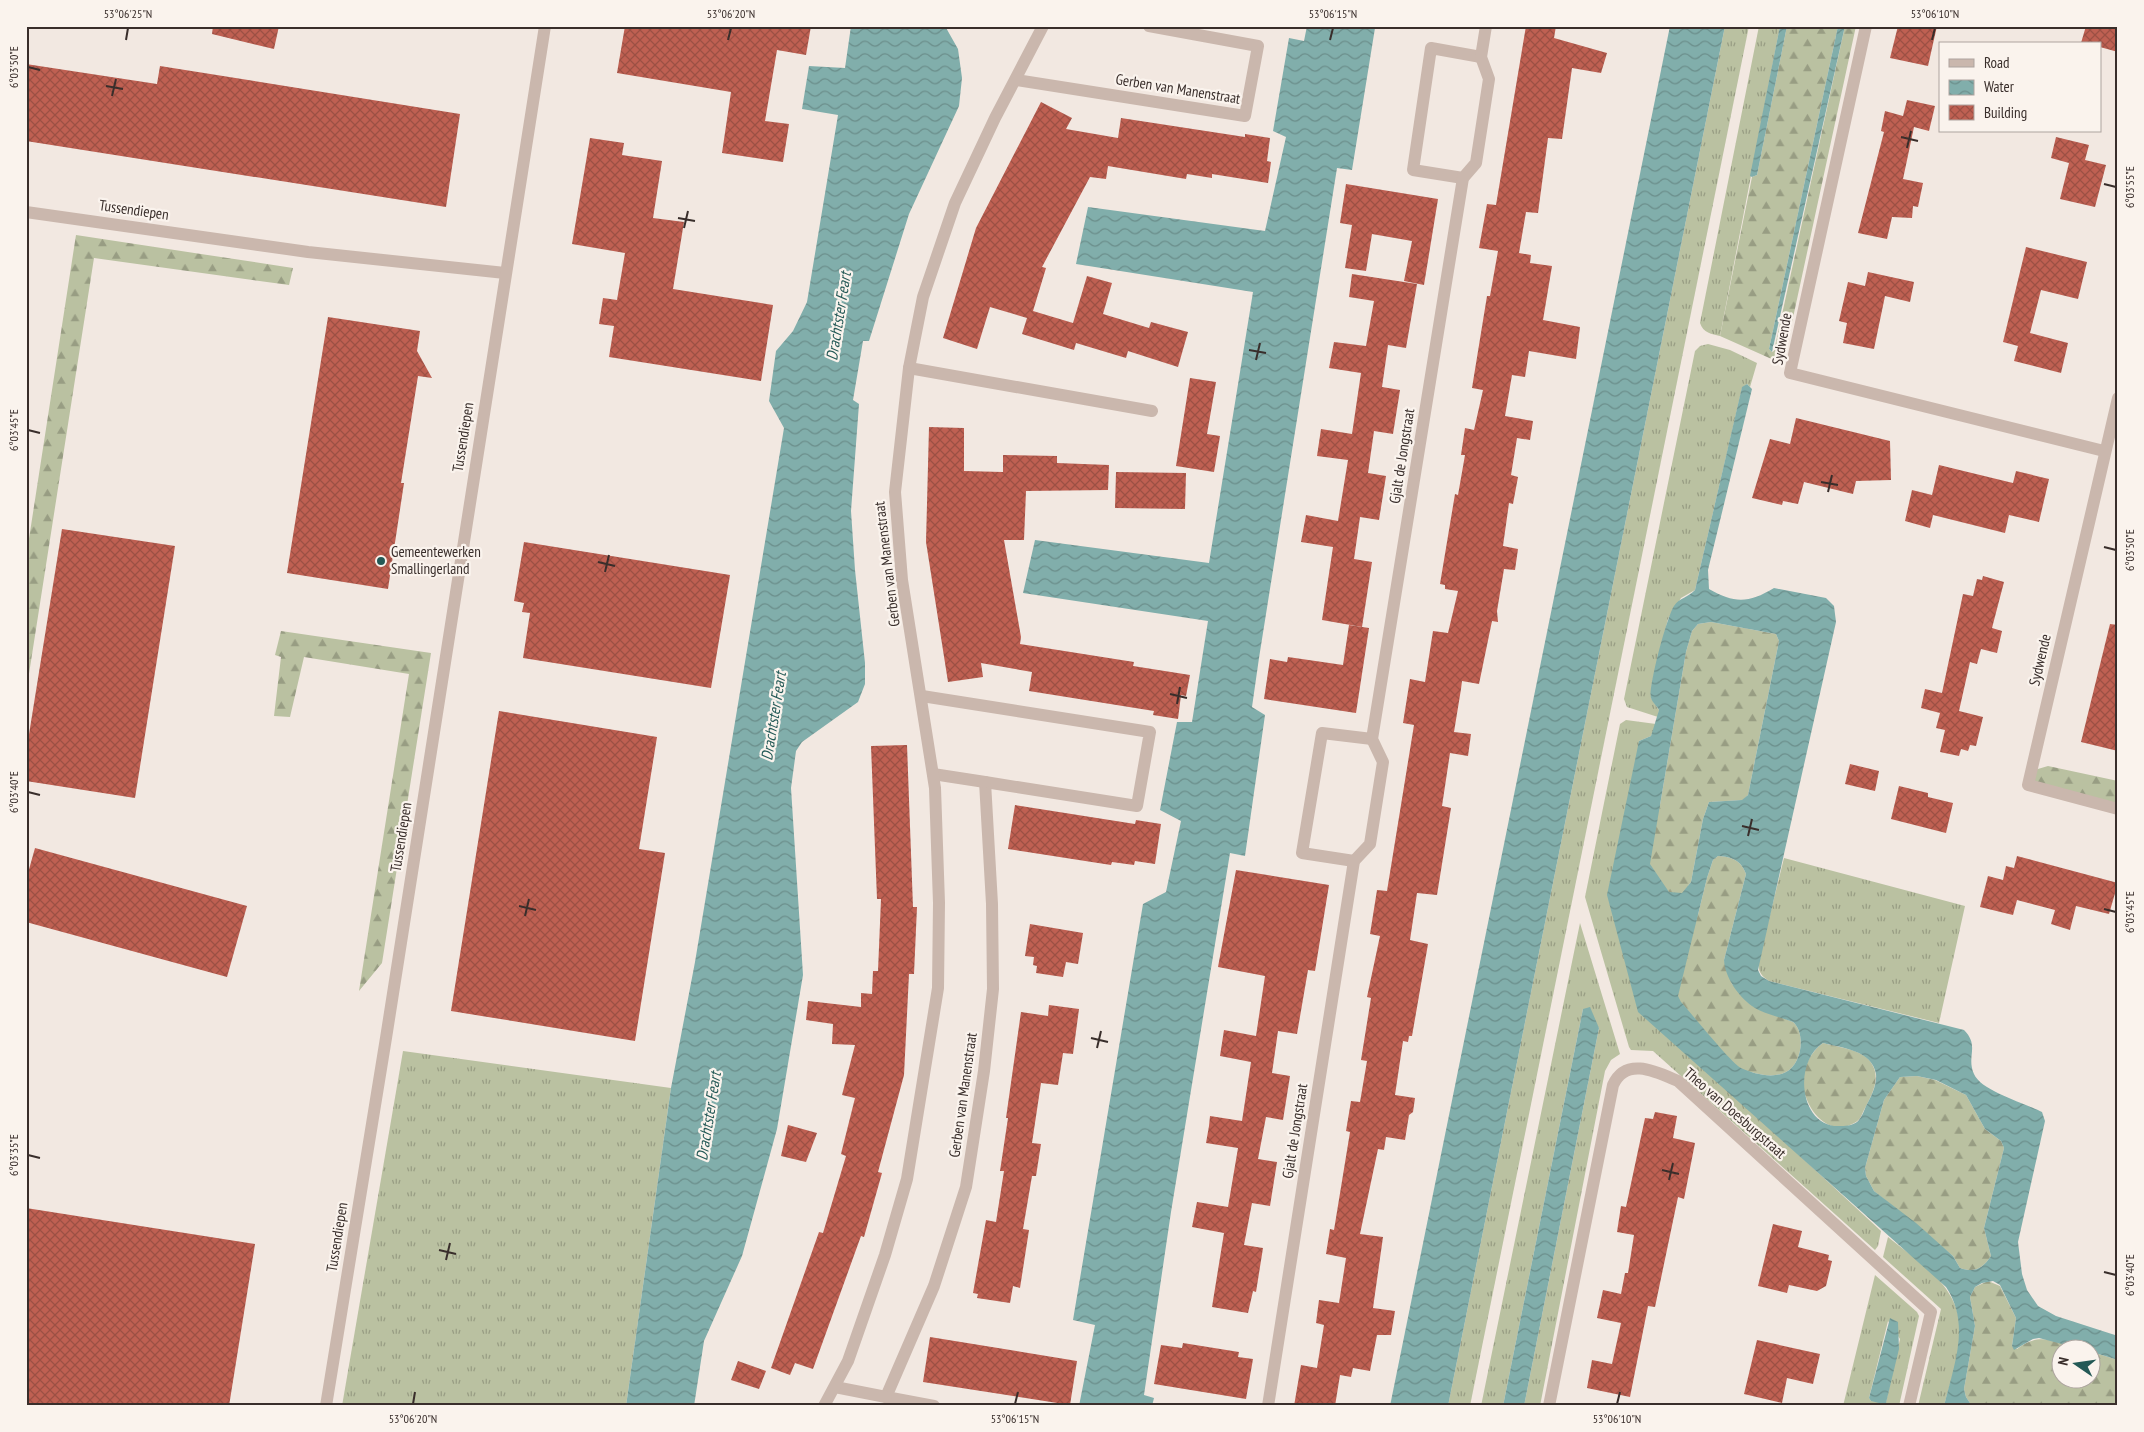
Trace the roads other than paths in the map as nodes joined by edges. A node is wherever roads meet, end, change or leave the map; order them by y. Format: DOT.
graph roads {
  1 [pos="545,26"];
  2 [pos="1043,26"];
  3 [pos="1148,26"];
  4 [pos="1486,26"];
  5 [pos="1866,26"];
  6 [pos="1481,57"];
  7 [pos="1016,80"];
  8 [pos="1464,178"];
  9 [pos="26,212"];
  10 [pos="505,273"];
  11 [pos="909,368"];
  12 [pos="2118,398"];
  13 [pos="1152,411"];
  14 [pos="2104,451"];
  15 [pos="922,696"];
  16 [pos="1372,739"];
  17 [pos="933,774"];
  18 [pos="985,782"];
  19 [pos="2118,809"];
  20 [pos="1354,861"];
  21 [pos="835,1387"];
  22 [pos="886,1396"];
  23 [pos="326,1406"];
  24 [pos="824,1406"];
  25 [pos="934,1406"];
  26 [pos="1268,1406"];
  27 [pos="1549,1406"];
  28 [pos="1909,1406"];
  1 -- 10 [label="street, Tussendiepen"];
  2 -- 7 [label="street, Gerben van Manenstraat"];
  3 -- 7 [label="street, Gerben van Manenstraat"];
  4 -- 6 [label="street, Gjalt de Jongstraat"];
  5 -- 14 [label="street, Sydwende"];
  6 -- 8 [label="street, Gjalt de Jongstraat"];
  6 -- 8 [label="street"];
  7 -- 11 [label="street, Gerben van Manenstraat"];
  8 -- 16 [label="street, Gjalt de Jongstraat"];
  9 -- 10 [label="street, Tussendiepen"];
  10 -- 23 [label="street, Tussendiepen"];
  11 -- 13 [label="street"];
  11 -- 15 [label="street, Gerben van Manenstraat"];
  12 -- 14 [label="street, Sydwende"];
  14 -- 19 [label="street, Sydwende"];
  15 -- 17 [label="street, Gerben van Manenstraat"];
  15 -- 18 [label="street"];
  16 -- 20 [label="street"];
  16 -- 20 [label="street"];
  17 -- 18 [label="street"];
  17 -- 21 [label="street, Gerben van Manenstraat"];
  18 -- 22 [label="street, Gerben van Manenstraat"];
  20 -- 26 [label="street, Gjalt de Jongstraat"];
  21 -- 22 [label="street"];
  21 -- 24 [label="street, Gerben van Manenstraat"];
  22 -- 25 [label="street"];
  27 -- 28 [label="street, Theo van Doesburgstraat"];
}
